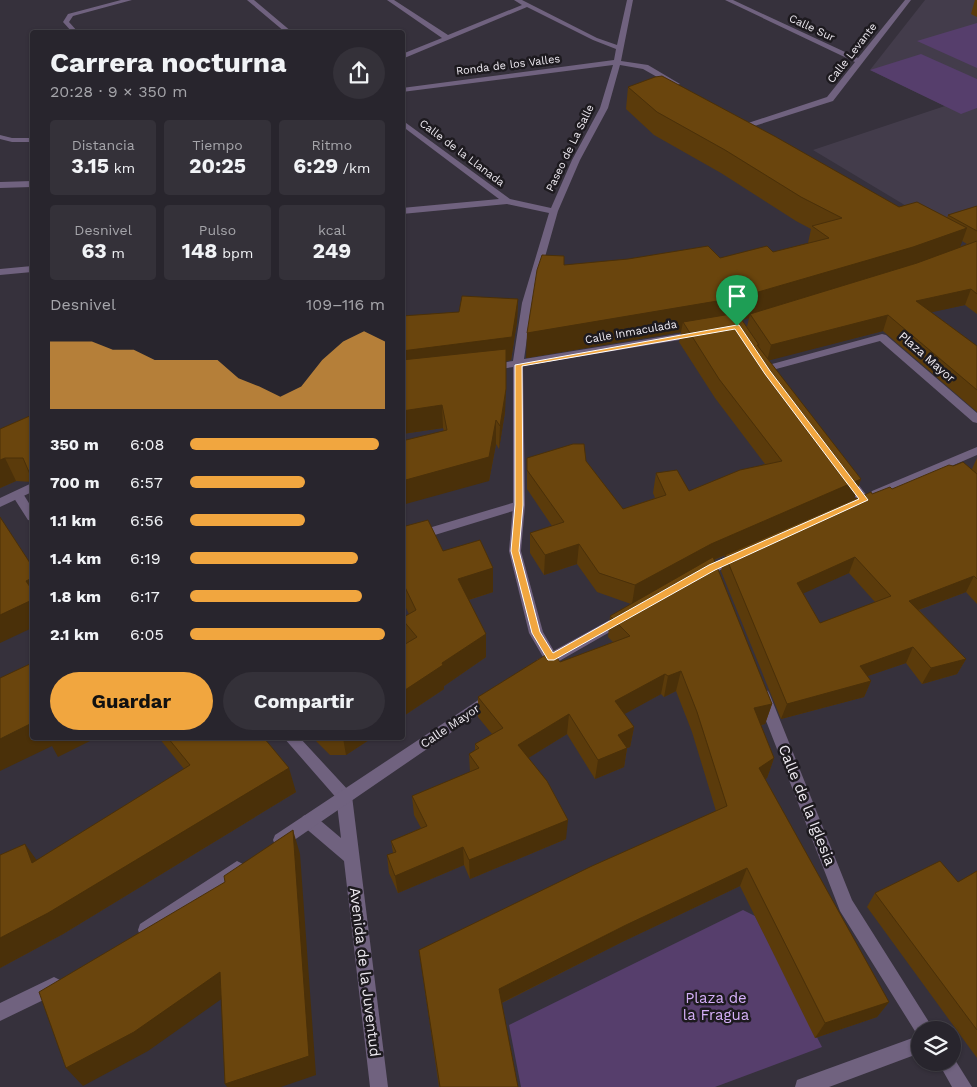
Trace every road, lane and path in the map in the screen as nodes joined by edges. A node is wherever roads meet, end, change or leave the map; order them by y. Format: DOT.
graph roads {
  1 [pos="129,0"];
  2 [pos="265,0"];
  3 [pos="390,0"];
  4 [pos="517,0"];
  5 [pos="630,0"];
  6 [pos="728,0"];
  7 [pos="908,0"];
  8 [pos="252,1"];
  9 [pos="527,5"];
  10 [pos="73,30"];
  11 [pos="287,30"];
  12 [pos="447,38"];
  13 [pos="619,48"];
  14 [pos="405,56"];
  15 [pos="617,62"];
  16 [pos="860,62"];
  17 [pos="680,87"];
  18 [pos="405,90"];
  19 [pos="740,121"];
  20 [pos="405,126"];
  21 [pos="748,126"];
  22 [pos="757,131"];
  23 [pos="0,137"];
  24 [pos="30,140"];
  25 [pos="30,184"];
  26 [pos="0,185"];
  27 [pos="507,201"];
  28 [pos="405,211"];
  29 [pos="554,211"];
  30 [pos="30,269"];
  31 [pos="0,272"];
  32 [pos="708,332"];
  33 [pos="518,365"];
  34 [pos="480,370"];
  35 [pos="773,380"];
  36 [pos="977,419"];
  37 [pos="977,451"];
  38 [pos="948,462"];
  39 [pos="840,468"];
  40 [pos="963,475"];
  41 [pos="30,487"];
  42 [pos="18,496"];
  43 [pos="0,503"];
  44 [pos="519,505"];
  45 [pos="30,514"];
  46 [pos="405,540"];
  47 [pos="748,552"];
  48 [pos="712,568"];
  49 [pos="695,577"];
  50 [pos="719,586"];
  51 [pos="636,610"];
  52 [pos="551,658"];
  53 [pos="535,669"];
  54 [pos="756,677"];
  55 [pos="502,691"];
  56 [pos="293,740"];
  57 [pos="344,796"];
  58 [pos="309,821"];
  59 [pos="268,848"];
  60 [pos="350,856"];
  61 [pos="252,859"];
  62 [pos="129,941"];
  63 [pos="71,977"];
  64 [pos="0,1012"];
  65 [pos="919,1021"];
  66 [pos="911,1047"];
  67 [pos="953,1071"];
  68 [pos="379,1087"];
  69 [pos="804,1087"];
  70 [pos="963,1087"];
  1 -- 10 [label="street"];
  2 -- 8 [label="street"];
  3 -- 12 [label="street"];
  4 -- 9 [label="street"];
  5 -- 13 [label="street, Paseo de La Salle"];
  6 -- 16 [label="street, Calle Sur"];
  7 -- 16 [label="street, Calle Levante"];
  8 -- 11 [label="street"];
  9 -- 12 [label="street"];
  9 -- 13 [label="street"];
  12 -- 14 [label="street"];
  13 -- 15 [label="street, Paseo de La Salle"];
  15 -- 17 [label="street, Ronda de los Valles"];
  15 -- 18 [label="street, Ronda de los Valles"];
  15 -- 29 [label="street, Paseo de La Salle"];
  16 -- 21 [label="street, Calle Levante"];
  19 -- 21 [label="street"];
  20 -- 27 [label="street, Calle de la Llanada"];
  21 -- 22 [label="street"];
  23 -- 24 [label="street"];
  25 -- 26 [label="street"];
  27 -- 28 [label="street"];
  27 -- 29 [label="street"];
  29 -- 33 [label="street, Paseo de La Salle"];
  30 -- 31 [label="street"];
  32 -- 33 [label="street, Calle Inmaculada"];
  33 -- 34 [label="street, Calle Inmaculada"];
  33 -- 44 [label="street, Paseo de La Salle"];
  35 -- 36 [label="street, Plaza Mayor"];
  37 -- 38 [label="street"];
  38 -- 39 [label="street"];
  38 -- 40 [label="street"];
  41 -- 42 [label="street"];
  42 -- 43 [label="street"];
  42 -- 45 [label="street"];
  44 -- 46 [label="street"];
  44 -- 52 [label="street, Paseo de La Salle"];
  47 -- 48 [label="street"];
  48 -- 49 [label="street"];
  48 -- 50 [label="street"];
  51 -- 52 [label="street"];
  52 -- 53 [label="street"];
  54 -- 65 [label="street, Calle de la Iglesia"];
  55 -- 57 [label="street, Calle Mayor"];
  56 -- 57 [label="street"];
  57 -- 58 [label="street, Calle Mayor"];
  57 -- 60 [label="street, Avenida de la Juventud"];
  58 -- 59 [label="street, Calle Mayor"];
  58 -- 60 [label="street"];
  60 -- 68 [label="street, Avenida de la Juventud"];
  61 -- 62 [label="street"];
  63 -- 64 [label="street"];
  66 -- 69 [label="street"];
  67 -- 70 [label="street"];
}
